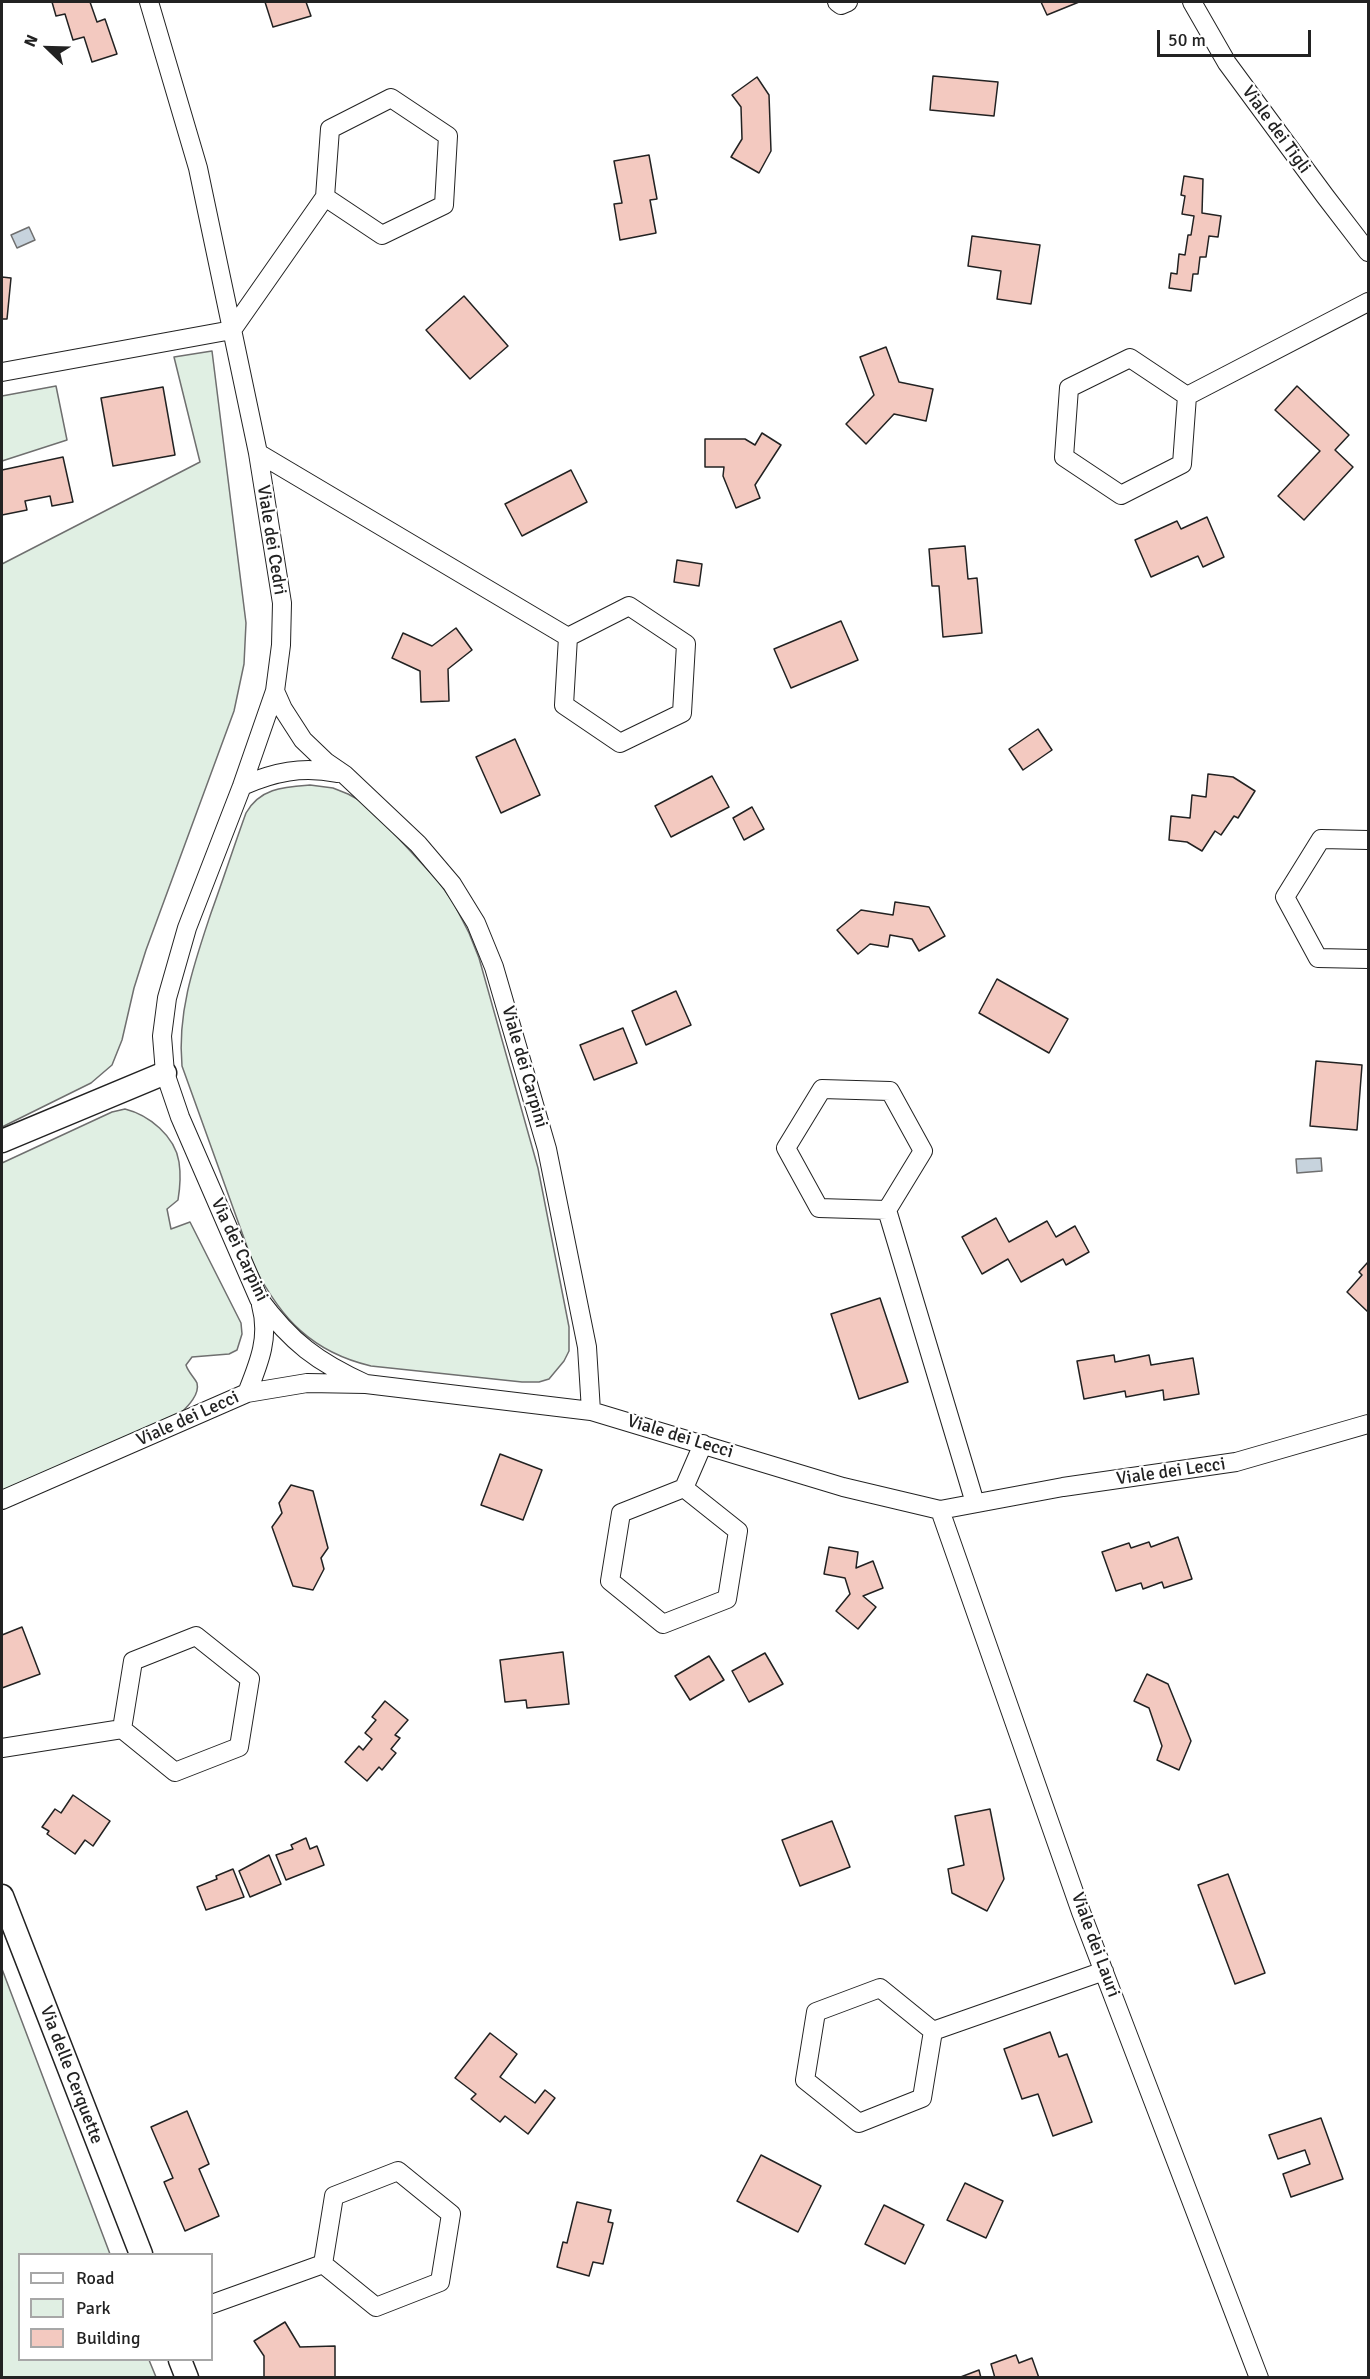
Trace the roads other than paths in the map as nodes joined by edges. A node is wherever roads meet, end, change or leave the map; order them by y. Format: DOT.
graph roads {
  1 [pos="149,2"];
  2 [pos="837,2"];
  3 [pos="848,2"];
  4 [pos="1192,2"];
  5 [pos="325,197"];
  6 [pos="1368,252"];
  7 [pos="1368,302"];
  8 [pos="232,330"];
  9 [pos="2,372"];
  10 [pos="1187,396"];
  11 [pos="258,453"];
  12 [pos="568,637"];
  13 [pos="275,692"];
  14 [pos="345,775"];
  15 [pos="242,786"];
  16 [pos="1368,840"];
  17 [pos="1368,959"];
  18 [pos="165,1072"];
  19 [pos="2,1141"];
  20 [pos="887,1210"];
  21 [pos="259,1299"];
  22 [pos="366,1384"];
  23 [pos="247,1393"];
  24 [pos="591,1411"];
  25 [pos="1368,1424"];
  26 [pos="703,1444"];
  27 [pos="684,1488"];
  28 [pos="2,1500"];
  29 [pos="975,1503"];
  30 [pos="940,1510"];
  31 [pos="122,1729"];
  32 [pos="2,1748"];
  33 [pos="2,1896"];
  34 [pos="1104,1971"];
  35 [pos="933,2031"];
  36 [pos="141,2253"];
  37 [pos="323,2264"];
  38 [pos="213,2304"];
  39 [pos="180,2361"];
  40 [pos="187,2378"];
  41 [pos="1259,2378"];
  1 -- 8 [label="street, Viale dei Cedri"];
  2 -- 3 [label="street"];
  4 -- 6 [label="street, Viale dei Tigli"];
  5 -- 5 [label="street"];
  5 -- 8 [label="street"];
  7 -- 10 [label="street"];
  8 -- 9 [label="street"];
  8 -- 11 [label="street, Viale dei Cedri"];
  10 -- 10 [label="street"];
  11 -- 12 [label="street"];
  11 -- 13 [label="street, Viale dei Cedri"];
  12 -- 12 [label="street"];
  13 -- 14 [label="street, Viale dei Carpini"];
  13 -- 15 [label="street, Viale dei Cedri"];
  14 -- 15 [label="street"];
  14 -- 24 [label="street, Viale dei Carpini"];
  15 -- 18 [label="street, Viale dei Cedri"];
  16 -- 17 [label="street"];
  18 -- 19 [label="street"];
  18 -- 21 [label="street, Via dei Carpini"];
  20 -- 20 [label="street"];
  20 -- 29 [label="street"];
  21 -- 22 [label="street, Via dei Carpini"];
  21 -- 23 [label="street"];
  22 -- 23 [label="street, Viale dei Lecci"];
  22 -- 24 [label="street, Viale dei Lecci"];
  23 -- 28 [label="street, Viale dei Lecci"];
  24 -- 26 [label="street, Viale dei Lecci"];
  25 -- 29 [label="street, Viale dei Lecci"];
  26 -- 27 [label="street"];
  26 -- 30 [label="street, Viale dei Lecci"];
  27 -- 27 [label="street"];
  29 -- 30 [label="street, Viale dei Lecci"];
  30 -- 34 [label="street, Viale dei Lauri"];
  31 -- 31 [label="street"];
  31 -- 32 [label="street"];
  33 -- 36 [label="street, Via delle Cerquette"];
  34 -- 35 [label="street"];
  34 -- 41 [label="street, Viale dei Lauri"];
  35 -- 35 [label="street"];
  37 -- 37 [label="street"];
  37 -- 38 [label="street"];
  39 -- 40 [label="street"];
}
